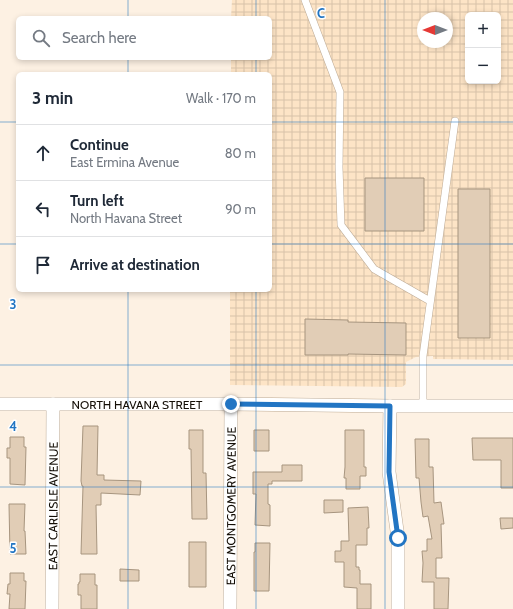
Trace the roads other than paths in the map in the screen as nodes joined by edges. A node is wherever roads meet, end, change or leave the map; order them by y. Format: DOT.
graph roads {
  1 [pos="305,0"];
  2 [pos="455,121"];
  3 [pos="430,301"];
  4 [pos="0,404"];
  5 [pos="53,404"];
  6 [pos="231,404"];
  7 [pos="390,406"];
  8 [pos="423,406"];
  9 [pos="513,406"];
  10 [pos="52,609"];
  11 [pos="230,609"];
  12 [pos="398,609"];
  1 -- 3 [label="lane"];
  2 -- 3 [label="lane"];
  3 -- 8 [label="lane"];
  4 -- 5 [label="street, NORTH HAVANA STREET"];
  5 -- 6 [label="street, NORTH HAVANA STREET"];
  5 -- 10 [label="street, EAST CARLISLE AVENUE"];
  6 -- 7 [label="street, NORTH HAVANA STREET"];
  6 -- 11 [label="street, EAST MONTGOMERY AVENUE"];
  7 -- 8 [label="street, NORTH HAVANA STREET"];
  7 -- 12 [label="street"];
  8 -- 9 [label="street, NORTH HAVANA STREET"];
}
